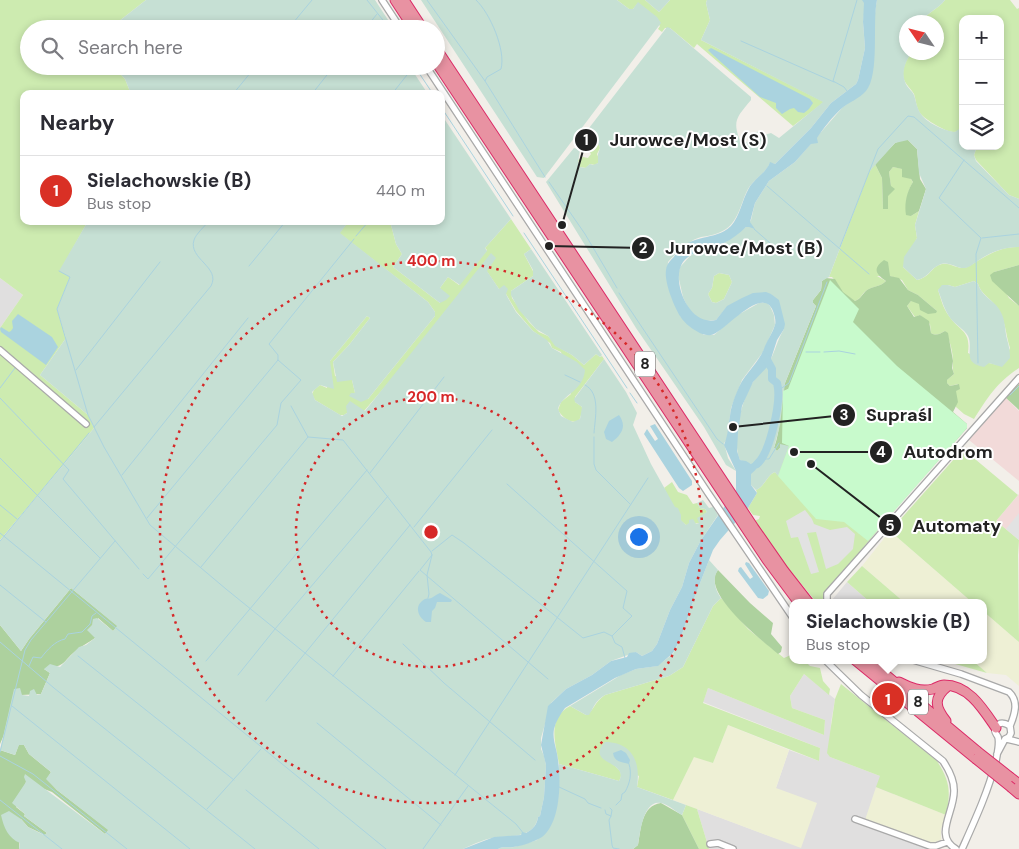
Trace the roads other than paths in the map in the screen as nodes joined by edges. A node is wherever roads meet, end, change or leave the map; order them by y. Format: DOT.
graph roads {
  1 [pos="382,0"];
  2 [pos="395,0"];
  3 [pos="404,0"];
  4 [pos="395,20"];
  5 [pos="408,20"];
  6 [pos="417,20"];
  7 [pos="445,62"];
  8 [pos="432,75"];
  9 [pos="445,75"];
  10 [pos="442,90"];
  11 [pos="445,95"];
  12 [pos="0,350"];
  13 [pos="1019,378"];
  14 [pos="86,424"];
  15 [pos="717,480"];
  16 [pos="751,531"];
  17 [pos="796,599"];
  18 [pos="807,599"];
  19 [pos="827,599"];
  20 [pos="789,612"];
  21 [pos="829,664"];
  22 [pos="860,664"];
  23 [pos="873,664"];
  24 [pos="927,664"];
  25 [pos="881,671"];
  26 [pos="948,686"];
  27 [pos="1005,726"];
  28 [pos="955,733"];
  29 [pos="998,737"];
  30 [pos="1006,739"];
  31 [pos="1019,741"];
  32 [pos="997,754"];
  33 [pos="977,755"];
  34 [pos="1017,788"];
  35 [pos="855,819"];
  36 [pos="947,842"];
  37 [pos="710,844"];
  38 [pos="732,849"];
  39 [pos="956,849"];
  40 [pos="962,849"];
  1 -- 4 [label="street"];
  2 -- 5 [label="highway"];
  3 -- 6 [label="highway"];
  7 -- 15 [label="highway, 8"];
  8 -- 10 [label="street"];
  9 -- 15 [label="highway, 8"];
  11 -- 20 [label="street"];
  12 -- 14 [label="street"];
  13 -- 19 [label="street"];
  15 -- 16 [label="highway, 8"];
  16 -- 17 [label="highway, 8"];
  16 -- 18 [label="highway, 8"];
  21 -- 36 [label="street"];
  22 -- 33 [label="highway, 8"];
  23 -- 25 [label="highway, 8"];
  24 -- 27 [label="street"];
  25 -- 26 [label="highway"];
  25 -- 28 [label="highway, 8"];
  26 -- 27 [label="highway"];
  26 -- 28 [label="highway"];
  27 -- 29 [label="street"];
  27 -- 30 [label="street"];
  27 -- 31 [label="street"];
  28 -- 33 [label="highway, 8"];
  29 -- 30 [label="street"];
  29 -- 32 [label="street"];
  30 -- 31 [label="street"];
  30 -- 32 [label="street"];
  32 -- 40 [label="street"];
  33 -- 34 [label="highway, 8, bridge"];
  33 -- 34 [label="highway, 8, bridge"];
  35 -- 36 [label="street"];
  36 -- 39 [label="street"];
  37 -- 38 [label="street"];
}
